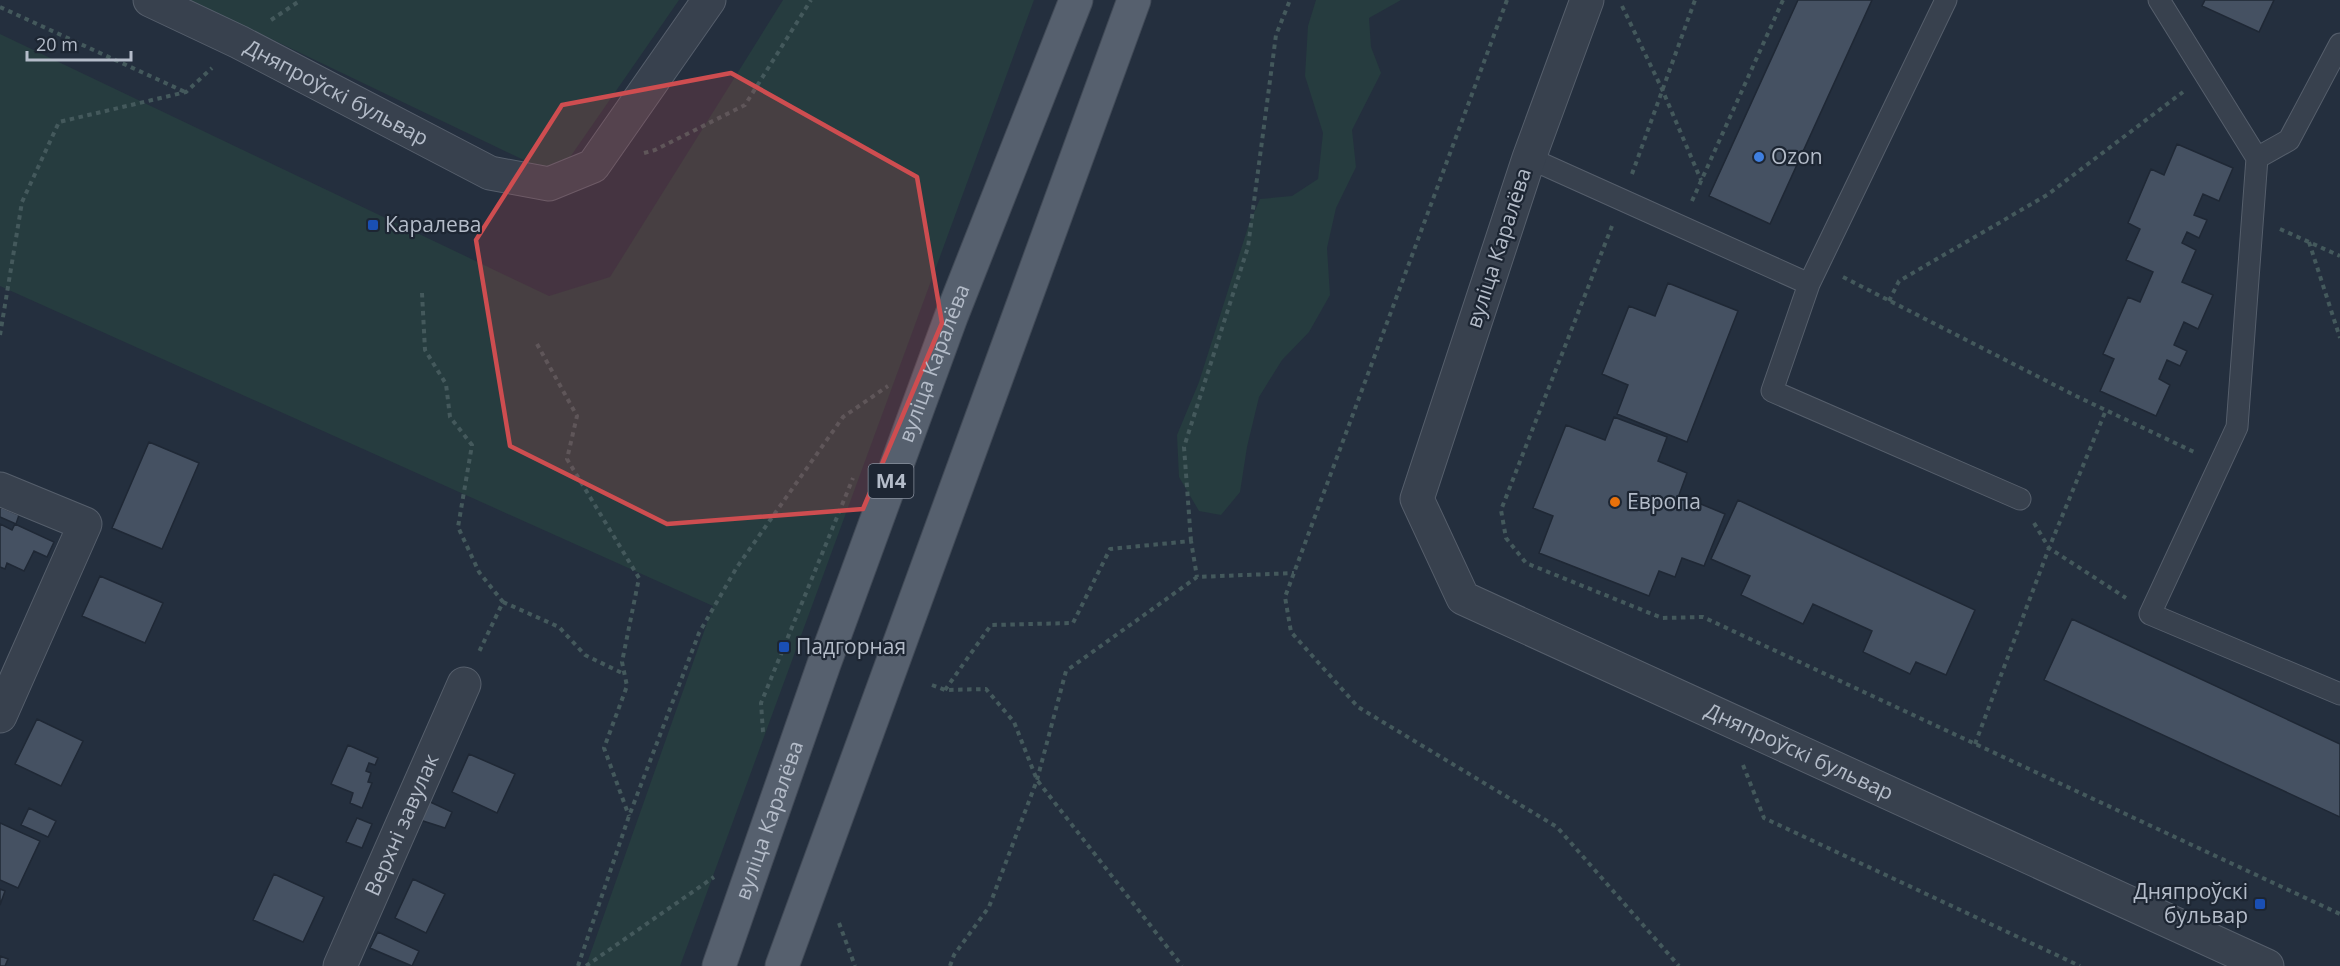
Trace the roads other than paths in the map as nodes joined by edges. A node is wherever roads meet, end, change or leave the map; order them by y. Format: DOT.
graph roads {
  1 [pos="150,0"];
  2 [pos="709,0"];
  3 [pos="1076,0"];
  4 [pos="1134,0"];
  5 [pos="1587,0"];
  6 [pos="1946,0"];
  7 [pos="2159,0"];
  8 [pos="2340,44"];
  9 [pos="1529,158"];
  10 [pos="2257,158"];
  11 [pos="1809,284"];
  12 [pos="0,489"];
  13 [pos="1417,499"];
  14 [pos="2020,499"];
  15 [pos="464,684"];
  16 [pos="2340,694"];
  17 [pos="0,716"];
  18 [pos="340,966"];
  19 [pos="720,966"];
  20 [pos="782,966"];
  21 [pos="2267,966"];
  1 -- 2 [label="street, Дняпроўскі бульвар"];
  3 -- 19 [label="main road, вуліца Каралёва / М4"];
  4 -- 20 [label="main road"];
  5 -- 9 [label="street, вуліца Каралёва"];
  6 -- 11 [label="lane"];
  7 -- 10 [label="lane"];
  8 -- 10 [label="lane"];
  9 -- 11 [label="lane"];
  9 -- 13 [label="street, вуліца Каралёва"];
  10 -- 16 [label="lane"];
  11 -- 14 [label="lane"];
  12 -- 17 [label="street"];
  13 -- 21 [label="street, Дняпроўскі бульвар"];
  15 -- 18 [label="street, Верхні завулак"];
}
